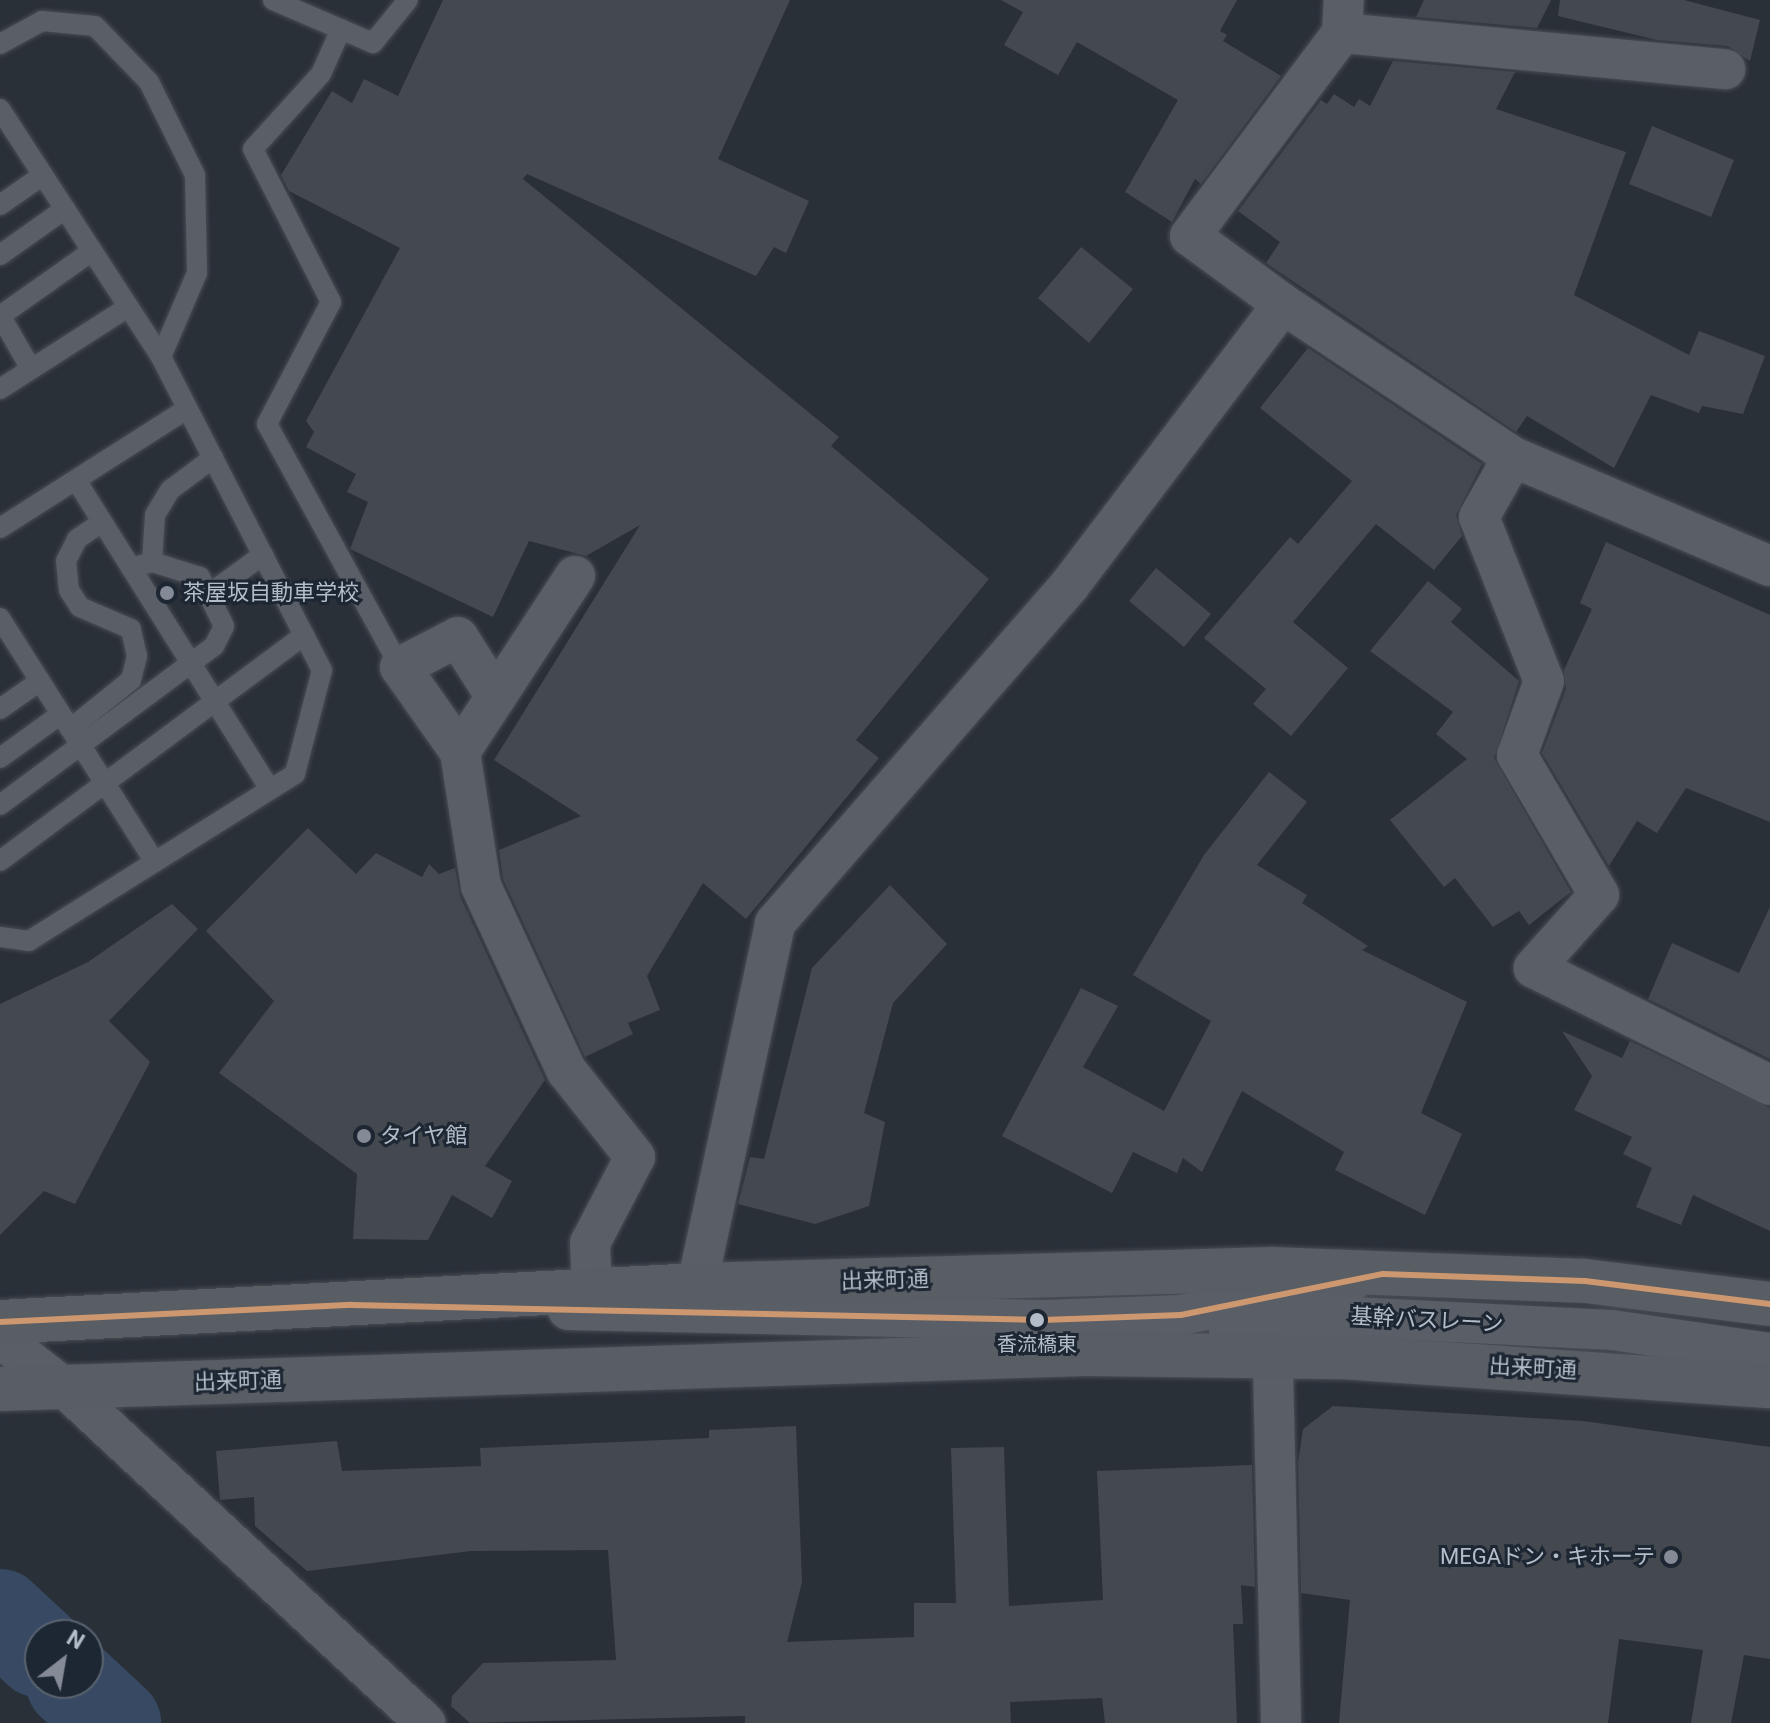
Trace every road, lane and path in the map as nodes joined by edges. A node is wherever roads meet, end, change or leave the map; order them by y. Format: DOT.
graph roads {
  1 [pos="273,0"];
  2 [pos="408,0"];
  3 [pos="1343,17"];
  4 [pos="341,29"];
  5 [pos="0,44"];
  6 [pos="1725,69"];
  7 [pos="0,109"];
  8 [pos="43,175"];
  9 [pos="0,205"];
  10 [pos="65,209"];
  11 [pos="92,251"];
  12 [pos="0,255"];
  13 [pos="1283,304"];
  14 [pos="128,307"];
  15 [pos="0,315"];
  16 [pos="161,357"];
  17 [pos="31,369"];
  18 [pos="0,389"];
  19 [pos="187,409"];
  20 [pos="1513,457"];
  21 [pos="213,458"];
  22 [pos="76,480"];
  23 [pos="102,522"];
  24 [pos="0,528"];
  25 [pos="263,555"];
  26 [pos="152,562"];
  27 [pos="1770,566"];
  28 [pos="131,568"];
  29 [pos="575,576"];
  30 [pos="213,591"];
  31 [pos="159,613"];
  32 [pos="0,618"];
  33 [pos="131,629"];
  34 [pos="304,635"];
  35 [pos="191,664"];
  36 [pos="400,667"];
  37 [pos="40,681"];
  38 [pos="496,697"];
  39 [pos="215,702"];
  40 [pos="0,709"];
  41 [pos="66,722"];
  42 [pos="82,748"];
  43 [pos="460,752"];
  44 [pos="0,758"];
  45 [pos="105,783"];
  46 [pos="270,789"];
  47 [pos="0,805"];
  48 [pos="0,861"];
  49 [pos="155,862"];
  50 [pos="0,937"];
  51 [pos="1770,1085"];
  52 [pos="697,1285"];
  53 [pos="592,1291"];
  54 [pos="1770,1304"];
  55 [pos="352,1305"];
  56 [pos="1272,1312"];
  57 [pos="0,1322"];
  58 [pos="0,1338"];
  59 [pos="1770,1353"];
  60 [pos="1770,1386"];
  61 [pos="65,1388"];
  62 [pos="0,1389"];
  63 [pos="425,1723"];
  64 [pos="1281,1723"];
  1 -- 4 [label="lane"];
  2 -- 4 [label="lane"];
  3 -- 6 [label="street"];
  3 -- 13 [label="street"];
  4 -- 36 [label="lane"];
  5 -- 16 [label="lane"];
  7 -- 8 [label="lane"];
  8 -- 9 [label="lane"];
  8 -- 10 [label="lane"];
  10 -- 11 [label="lane"];
  10 -- 12 [label="lane"];
  11 -- 14 [label="lane"];
  11 -- 15 [label="lane"];
  13 -- 20 [label="street"];
  13 -- 52 [label="street"];
  14 -- 16 [label="lane"];
  14 -- 17 [label="lane"];
  15 -- 17 [label="lane"];
  16 -- 19 [label="lane"];
  17 -- 18 [label="lane"];
  19 -- 21 [label="lane"];
  19 -- 22 [label="lane"];
  20 -- 27 [label="street"];
  20 -- 51 [label="street"];
  21 -- 25 [label="lane"];
  21 -- 26 [label="lane"];
  22 -- 23 [label="lane"];
  22 -- 24 [label="lane"];
  23 -- 28 [label="lane"];
  23 -- 33 [label="lane"];
  25 -- 30 [label="lane"];
  25 -- 34 [label="lane"];
  26 -- 28 [label="lane"];
  26 -- 30 [label="lane"];
  28 -- 31 [label="lane"];
  29 -- 38 [label="street"];
  30 -- 35 [label="lane"];
  31 -- 33 [label="lane"];
  31 -- 35 [label="lane"];
  32 -- 37 [label="lane"];
  33 -- 41 [label="lane"];
  34 -- 39 [label="lane"];
  34 -- 46 [label="lane"];
  35 -- 39 [label="lane"];
  35 -- 42 [label="lane"];
  36 -- 38 [label="street"];
  36 -- 43 [label="street"];
  37 -- 40 [label="lane"];
  37 -- 41 [label="lane"];
  38 -- 43 [label="street"];
  39 -- 45 [label="lane"];
  39 -- 46 [label="lane"];
  41 -- 42 [label="lane"];
  41 -- 44 [label="lane"];
  42 -- 45 [label="lane"];
  42 -- 47 [label="lane"];
  43 -- 53 [label="street"];
  45 -- 48 [label="lane"];
  45 -- 49 [label="lane"];
  46 -- 49 [label="lane"];
  49 -- 50 [label="lane"];
  52 -- 53 [label="main road, 出来町通"];
  52 -- 56 [label="main road, 出来町通"];
  53 -- 55 [label="main road, 出来町通"];
  54 -- 56 [label="main road, 出来町通"];
  55 -- 56 [label="street, 基幹バスレーン"];
  55 -- 57 [label="main road, 出来町通"];
  56 -- 59 [label="street, 基幹バスレーン"];
  56 -- 60 [label="main road, 出来町通"];
  56 -- 61 [label="main road, 出来町通"];
  56 -- 64 [label="street"];
  58 -- 61 [label="street"];
  61 -- 62 [label="main road, 出来町通"];
  61 -- 63 [label="street"];
}
